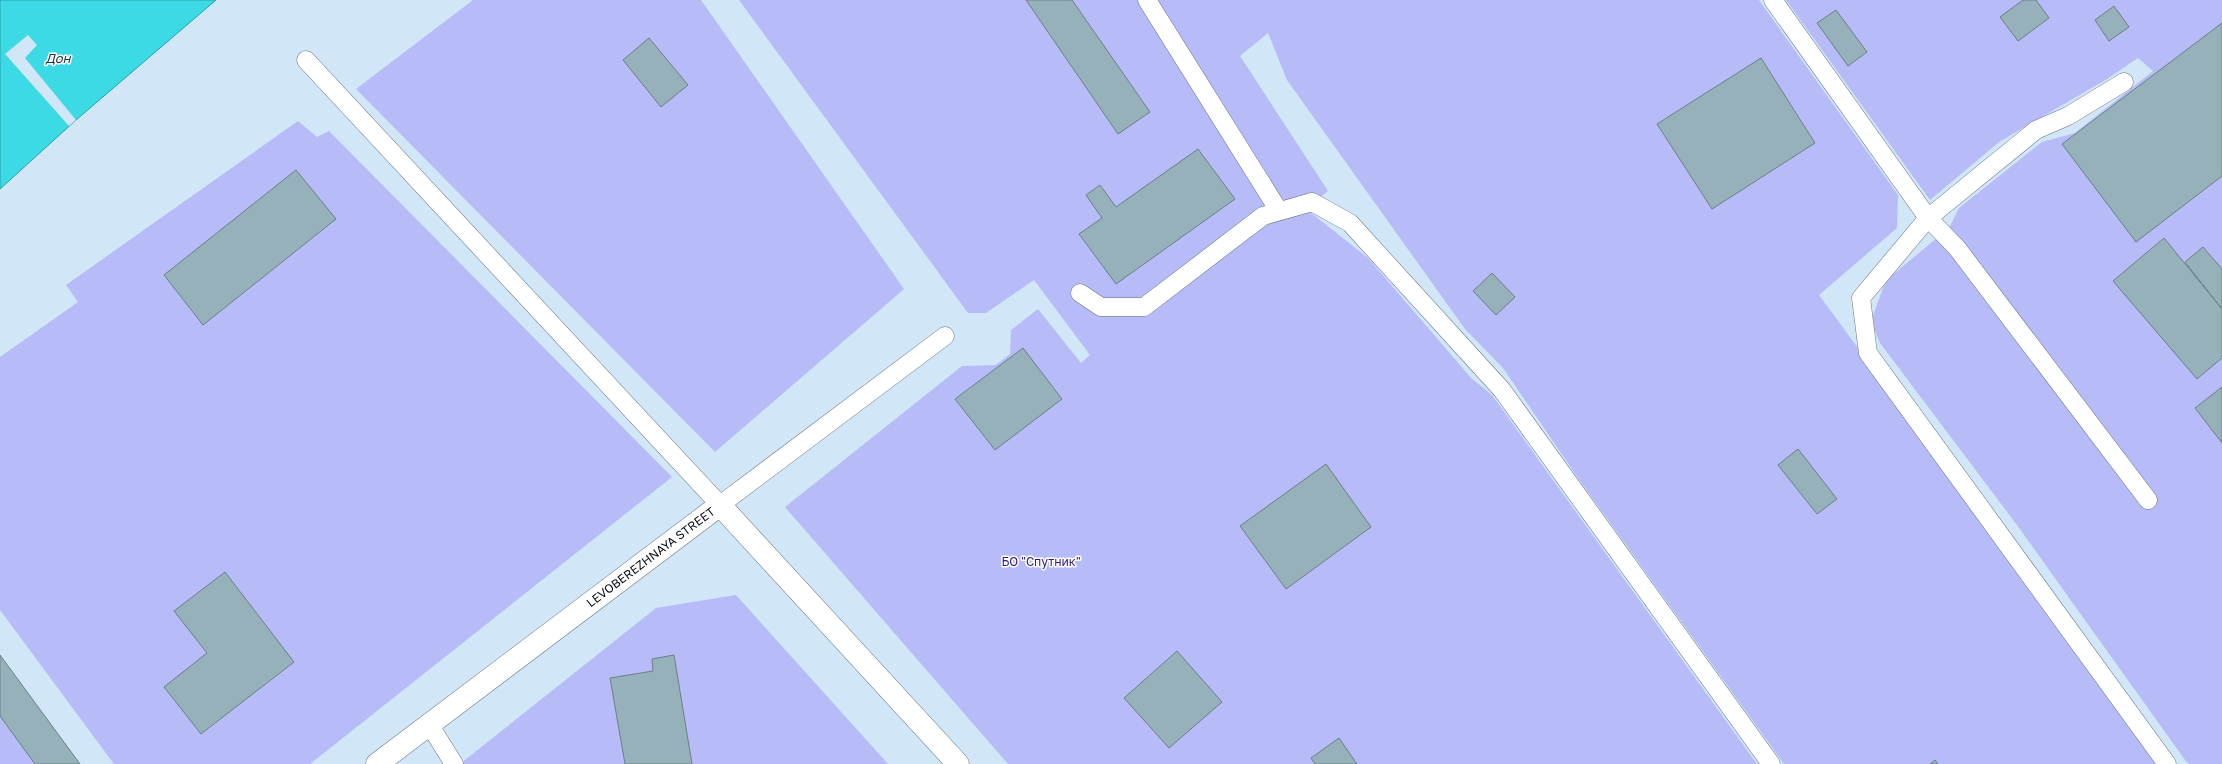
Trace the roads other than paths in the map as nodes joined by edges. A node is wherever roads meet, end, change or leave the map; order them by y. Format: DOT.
graph roads {
  1 [pos="1147,0"];
  2 [pos="1772,0"];
  3 [pos="306,60"];
  4 [pos="2124,82"];
  5 [pos="1279,211"];
  6 [pos="1928,218"];
  7 [pos="1080,293"];
  8 [pos="945,336"];
  9 [pos="2148,500"];
  10 [pos="720,505"];
  11 [pos="429,724"];
  12 [pos="377,764"];
  13 [pos="454,764"];
  14 [pos="958,764"];
  15 [pos="1771,764"];
  16 [pos="2167,764"];
  1 -- 5 [label="lane"];
  2 -- 6 [label="lane"];
  3 -- 10 [label="lane"];
  4 -- 6 [label="lane"];
  5 -- 7 [label="lane"];
  5 -- 15 [label="lane"];
  6 -- 9 [label="lane"];
  6 -- 16 [label="lane"];
  8 -- 10 [label="lane"];
  10 -- 11 [label="street, LEVOBEREZHNAYA STREET"];
  10 -- 14 [label="street, LEVOBEREZHNAYA STREET"];
  11 -- 12 [label="street, LEVOBEREZHNAYA STREET"];
  11 -- 13 [label="lane"];
}
